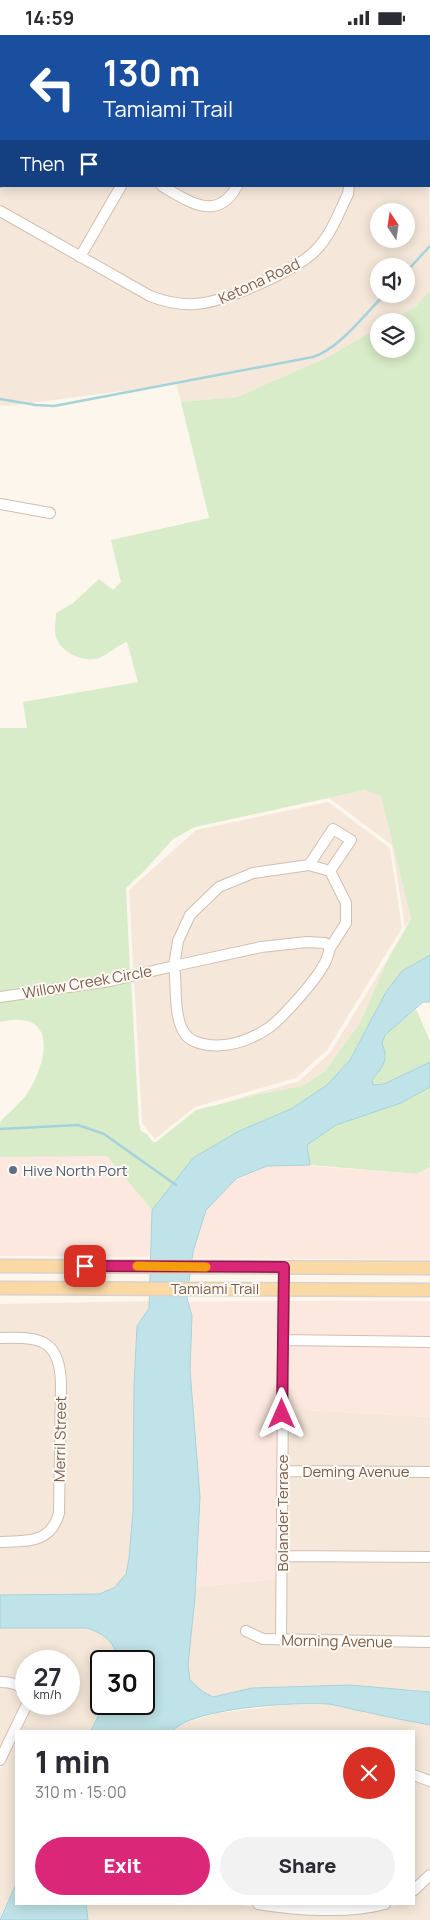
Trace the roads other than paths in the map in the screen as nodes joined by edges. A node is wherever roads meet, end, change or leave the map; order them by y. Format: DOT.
graph roads {
  1 [pos="120,187"];
  2 [pos="164,187"];
  3 [pos="236,187"];
  4 [pos="349,187"];
  5 [pos="0,211"];
  6 [pos="80,257"];
  7 [pos="0,504"];
  8 [pos="50,513"];
  9 [pos="309,865"];
  10 [pos="330,871"];
  11 [pos="330,948"];
  12 [pos="174,966"];
  13 [pos="0,997"];
  14 [pos="0,1266"];
  15 [pos="284,1267"];
  16 [pos="430,1268"];
  17 [pos="0,1288"];
  18 [pos="284,1289"];
  19 [pos="430,1290"];
  20 [pos="0,1338"];
  21 [pos="283,1340"];
  22 [pos="430,1342"];
  23 [pos="282,1471"];
  24 [pos="430,1472"];
  25 [pos="0,1542"];
  26 [pos="282,1556"];
  27 [pos="430,1557"];
  28 [pos="246,1631"];
  29 [pos="281,1640"];
  30 [pos="430,1642"];
  31 [pos="0,1683"];
  32 [pos="15,1685"];
  33 [pos="22,1715"];
  34 [pos="0,1760"];
  35 [pos="415,1775"];
  36 [pos="430,1781"];
  37 [pos="430,1875"];
  38 [pos="415,1889"];
  39 [pos="267,1905"];
  40 [pos="380,1905"];
  1 -- 6 [label="street"];
  2 -- 3 [label="street"];
  4 -- 6 [label="street, Ketona Road"];
  5 -- 6 [label="street, Ketona Road"];
  7 -- 8 [label="street"];
  9 -- 10 [label="street, Willow Creek Circle"];
  9 -- 10 [label="street"];
  9 -- 12 [label="street, Willow Creek Circle"];
  10 -- 11 [label="street, Willow Creek Circle"];
  11 -- 12 [label="street, Willow Creek Circle"];
  11 -- 12 [label="street, Willow Creek Circle"];
  12 -- 13 [label="street, Willow Creek Circle"];
  14 -- 15 [label="main road, Tamiami Trail"];
  15 -- 16 [label="main road, Tamiami Trail"];
  15 -- 18 [label="street, Bolander Terrace"];
  17 -- 18 [label="main road, Tamiami Trail"];
  18 -- 19 [label="main road, Tamiami Trail"];
  18 -- 21 [label="street, Bolander Terrace"];
  20 -- 25 [label="street, Merril Street"];
  21 -- 22 [label="street"];
  21 -- 23 [label="street, Bolander Terrace"];
  23 -- 24 [label="street, Deming Avenue"];
  23 -- 26 [label="street, Bolander Terrace"];
  26 -- 27 [label="street"];
  26 -- 29 [label="street, Bolander Terrace"];
  28 -- 29 [label="street, Morning Avenue"];
  29 -- 30 [label="street, Morning Avenue"];
  31 -- 32 [label="street"];
  33 -- 34 [label="street"];
  35 -- 36 [label="street"];
  37 -- 38 [label="street"];
  39 -- 40 [label="street"];
}
